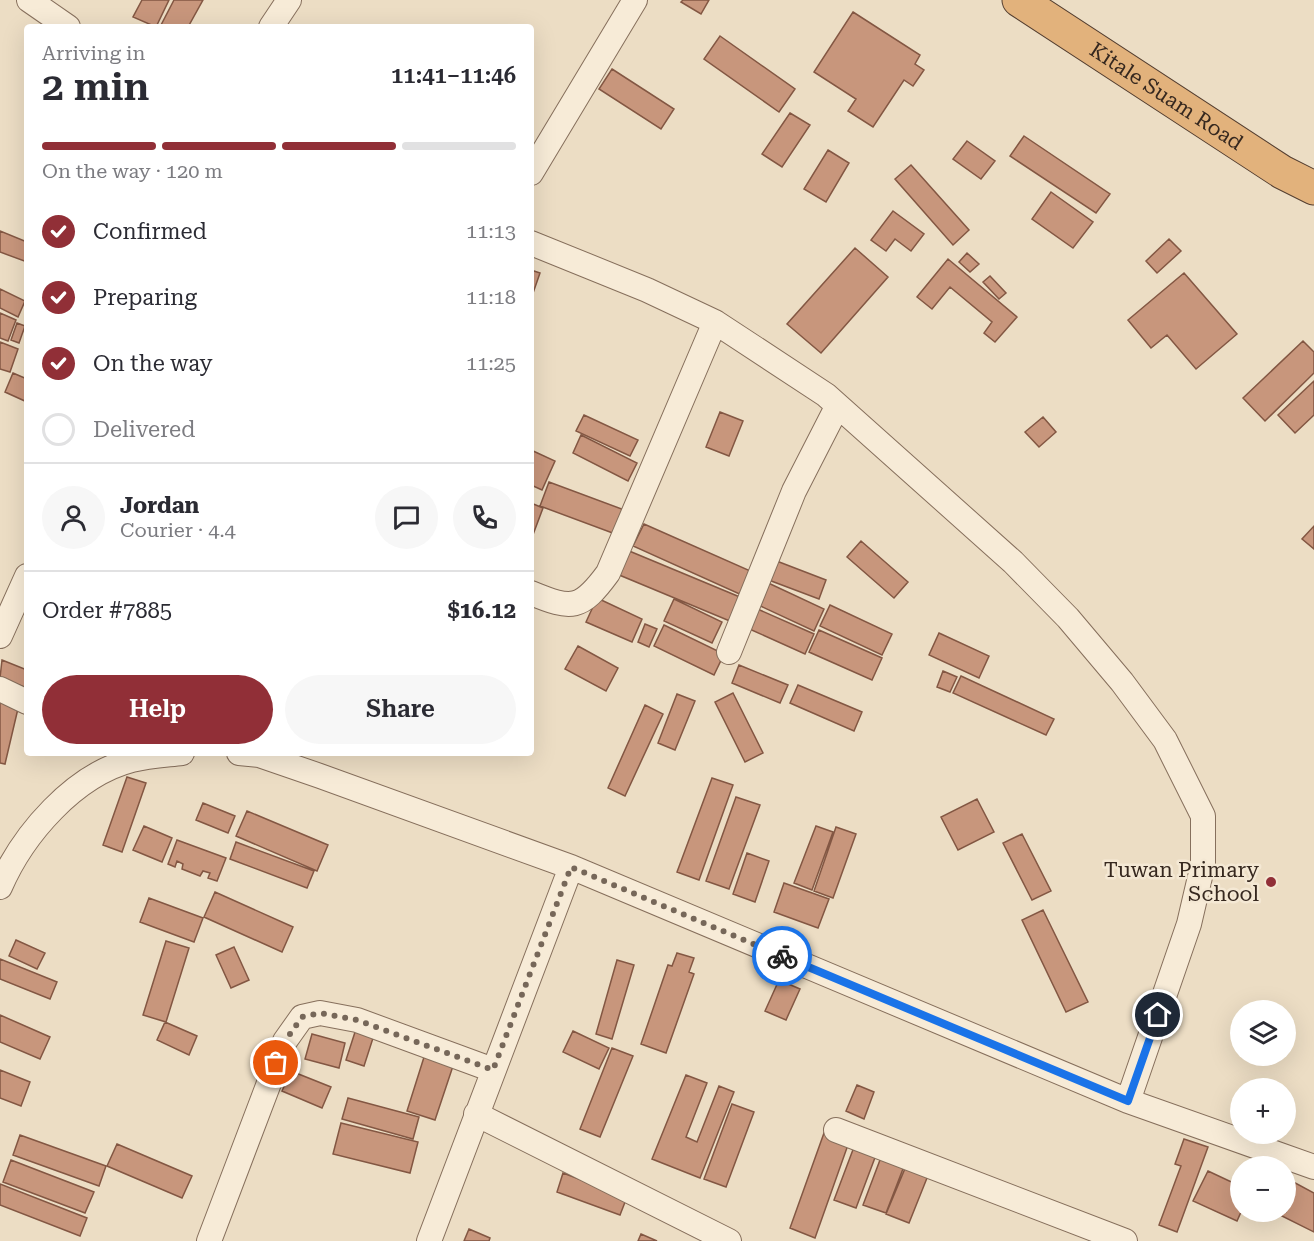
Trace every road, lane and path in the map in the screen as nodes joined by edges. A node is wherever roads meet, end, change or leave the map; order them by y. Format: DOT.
graph roads {
  1 [pos="28,0"];
  2 [pos="289,0"];
  3 [pos="635,0"];
  4 [pos="1019,0"];
  5 [pos="64,24"];
  6 [pos="273,24"];
  7 [pos="534,168"];
  8 [pos="1314,188"];
  9 [pos="534,244"];
  10 [pos="714,322"];
  11 [pos="837,407"];
  12 [pos="24,583"];
  13 [pos="534,594"];
  14 [pos="0,636"];
  15 [pos="729,652"];
  16 [pos="0,690"];
  17 [pos="24,701"];
  18 [pos="154,756"];
  19 [pos="261,756"];
  20 [pos="571,867"];
  21 [pos="0,887"];
  22 [pos="493,1070"];
  23 [pos="1128,1101"];
  24 [pos="477,1114"];
  25 [pos="836,1130"];
  26 [pos="1314,1167"];
  27 [pos="208,1241"];
  28 [pos="429,1241"];
  29 [pos="729,1241"];
  30 [pos="1125,1241"];
  1 -- 5 [label="street"];
  2 -- 6 [label="street"];
  3 -- 7 [label="street"];
  4 -- 8 [label="highway, Kitale Suam Road"];
  9 -- 10 [label="street"];
  10 -- 11 [label="street"];
  10 -- 13 [label="street"];
  11 -- 15 [label="street"];
  11 -- 23 [label="street"];
  12 -- 14 [label="street"];
  16 -- 17 [label="street"];
  18 -- 21 [label="street"];
  19 -- 20 [label="street"];
  20 -- 22 [label="street"];
  20 -- 23 [label="street"];
  22 -- 24 [label="street"];
  22 -- 27 [label="street"];
  23 -- 26 [label="street"];
  24 -- 28 [label="street"];
  24 -- 29 [label="street"];
  25 -- 30 [label="street"];
}
